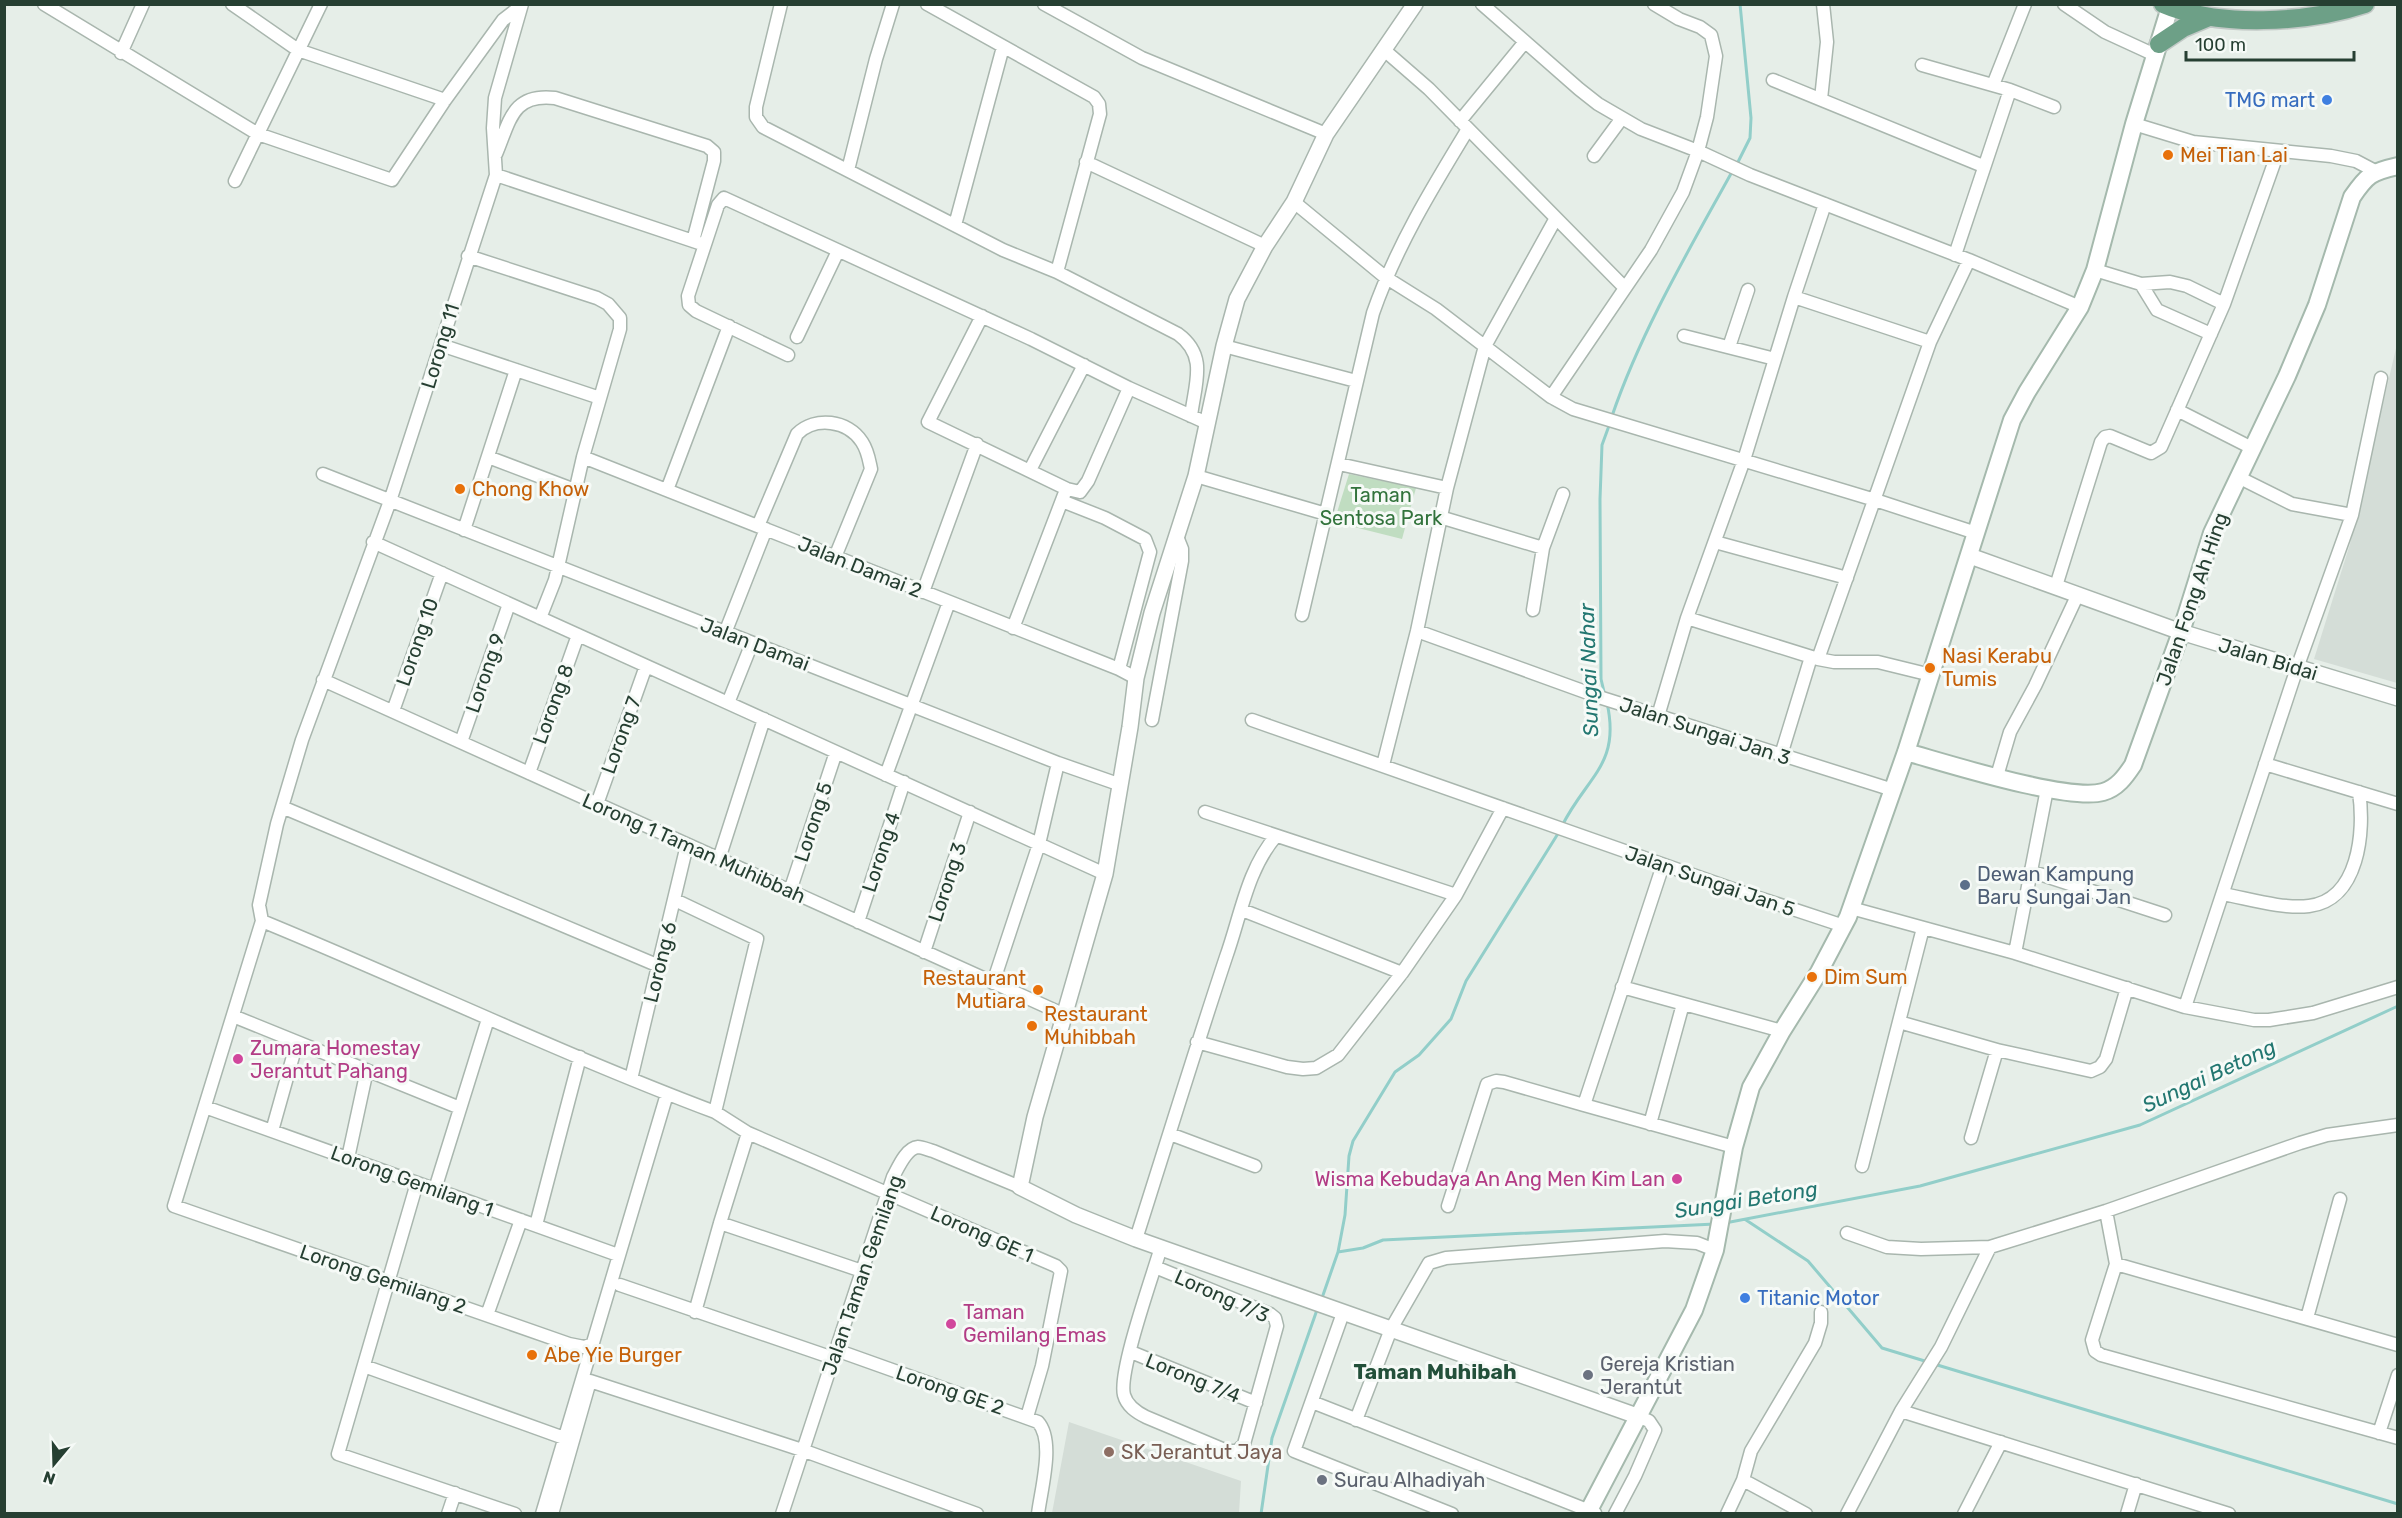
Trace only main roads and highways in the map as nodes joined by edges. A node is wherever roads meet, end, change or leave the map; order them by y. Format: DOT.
graph roads {
  1 [pos="2365,4"];
  2 [pos="2168,5"];
  3 [pos="2209,17"];
  4 [pos="2157,50"];
  5 [pos="2397,166"];
  6 [pos="1906,752"];
  7 [pos="1590,1512"];
  1 -- 3 [label="main road"];
  2 -- 3 [label="main road"];
  2 -- 4 [label="main road"];
  3 -- 4 [label="main road"];
  4 -- 6 [label="main road"];
  5 -- 6 [label="main road, Jalan Fong Ah Hing"];
  6 -- 7 [label="main road"];
}
